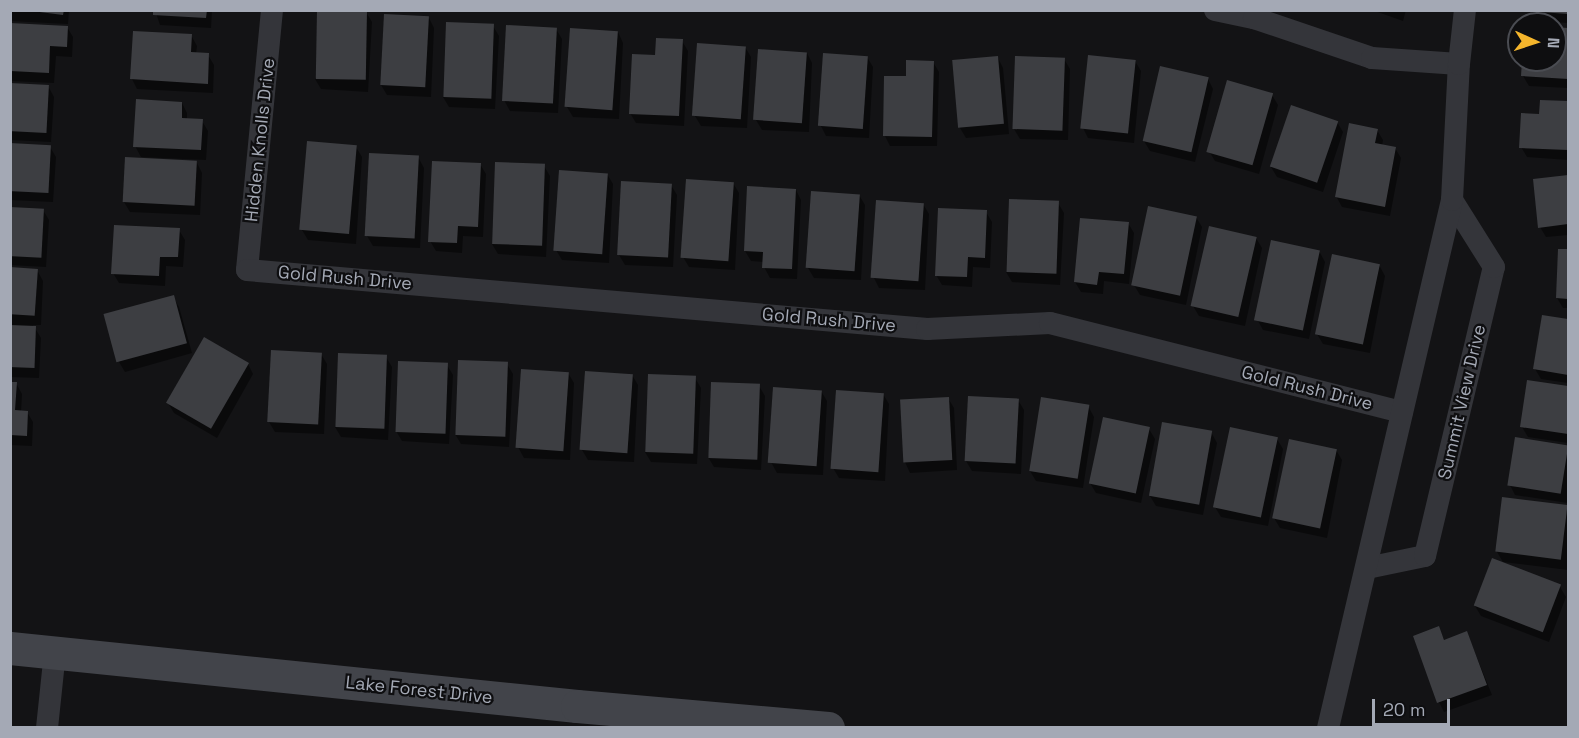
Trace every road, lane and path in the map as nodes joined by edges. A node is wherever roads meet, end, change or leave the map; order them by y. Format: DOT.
graph roads {
  1 [pos="272,10"];
  2 [pos="1215,10"];
  3 [pos="1465,10"];
  4 [pos="1459,64"];
  5 [pos="1452,200"];
  6 [pos="247,270"];
  7 [pos="1402,412"];
  8 [pos="1366,568"];
  9 [pos="10,648"];
  10 [pos="56,652"];
  11 [pos="47,728"];
  12 [pos="828,728"];
  13 [pos="1328,728"];
  1 -- 6 [label="street, Hidden Knolls Drive"];
  2 -- 4 [label="street"];
  3 -- 4 [label="street"];
  4 -- 5 [label="street"];
  5 -- 7 [label="street"];
  5 -- 8 [label="street, Summit View Drive"];
  6 -- 7 [label="street, Gold Rush Drive"];
  7 -- 8 [label="street"];
  8 -- 13 [label="street"];
  9 -- 10 [label="main road, Lake Forest Drive"];
  10 -- 11 [label="street"];
  10 -- 12 [label="main road, Lake Forest Drive"];
}
